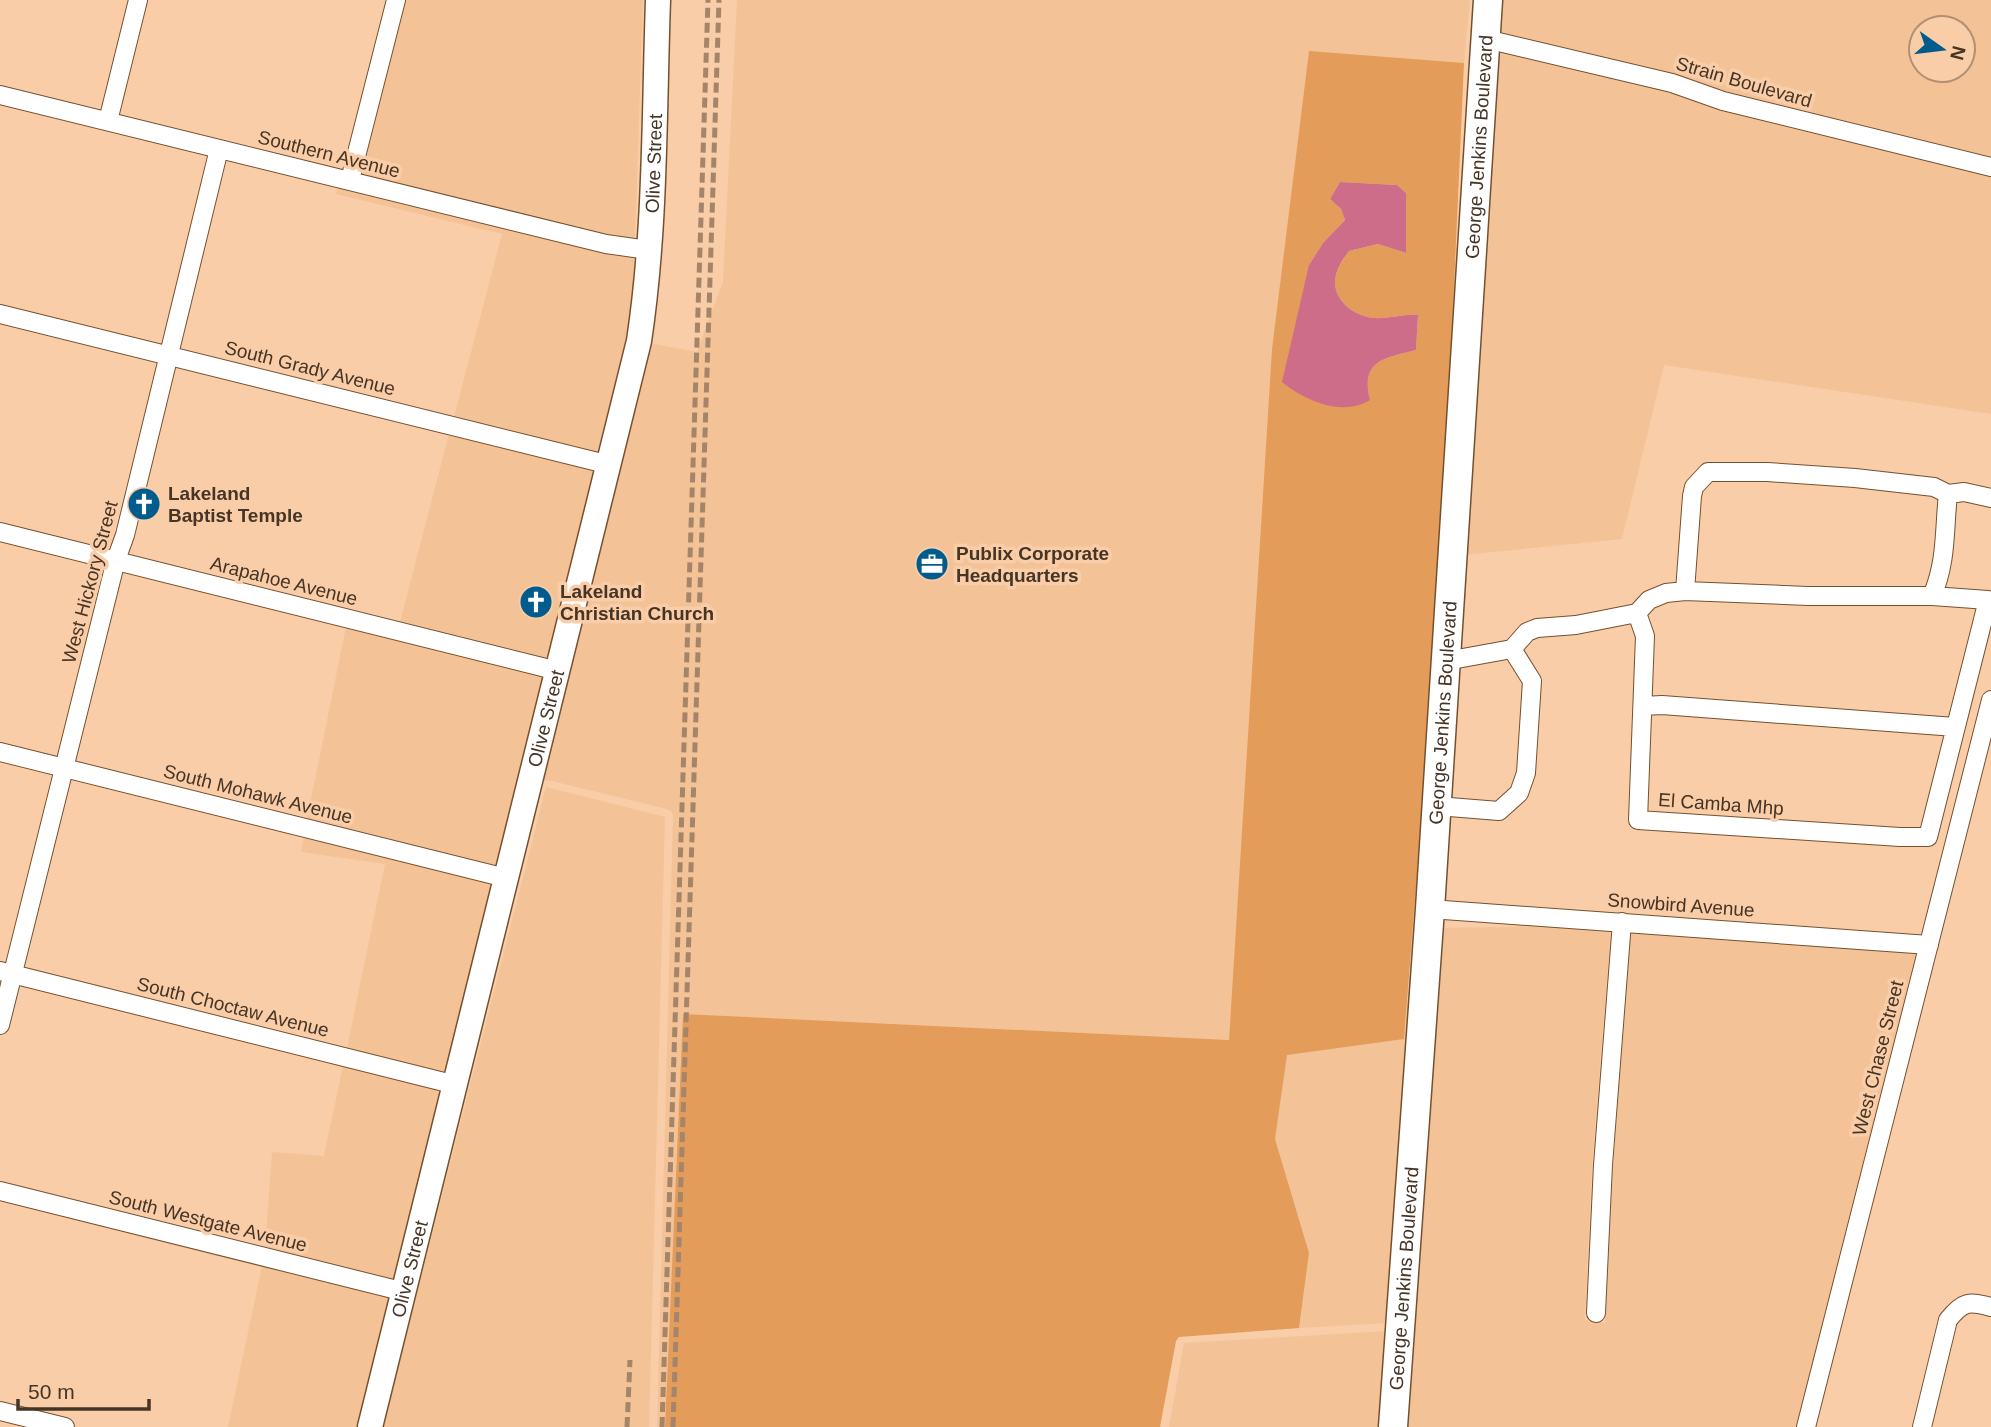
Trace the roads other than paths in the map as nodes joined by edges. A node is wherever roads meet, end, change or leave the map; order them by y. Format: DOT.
graph roads {
  1 [pos="138,0"];
  2 [pos="396,0"];
  3 [pos="658,0"];
  4 [pos="1488,0"];
  5 [pos="1486,39"];
  6 [pos="0,95"];
  7 [pos="108,121"];
  8 [pos="219,149"];
  9 [pos="1991,167"];
  10 [pos="350,180"];
  11 [pos="648,250"];
  12 [pos="0,314"];
  13 [pos="170,354"];
  14 [pos="610,465"];
  15 [pos="1948,494"];
  16 [pos="1991,498"];
  17 [pos="0,532"];
  18 [pos="116,560"];
  19 [pos="1685,591"];
  20 [pos="1932,596"];
  21 [pos="1637,613"];
  22 [pos="1512,649"];
  23 [pos="1446,661"];
  24 [pos="558,671"];
  25 [pos="1991,700"];
  26 [pos="1643,706"];
  27 [pos="1955,727"];
  28 [pos="0,752"];
  29 [pos="64,768"];
  30 [pos="1437,807"];
  31 [pos="506,878"];
  32 [pos="1430,909"];
  33 [pos="1622,922"];
  34 [pos="1929,945"];
  35 [pos="6,972"];
  36 [pos="0,1025"];
  37 [pos="456,1085"];
  38 [pos="0,1191"];
  39 [pos="405,1292"];
  40 [pos="1991,1307"];
  41 [pos="1596,1313"];
  42 [pos="0,1411"];
  43 [pos="1928,1426"];
  44 [pos="65,1427"];
  45 [pos="370,1427"];
  46 [pos="1394,1427"];
  47 [pos="1806,1427"];
  1 -- 7 [label="street"];
  2 -- 10 [label="street"];
  3 -- 11 [label="main road, Olive Street"];
  4 -- 5 [label="main road, George Jenkins Boulevard"];
  5 -- 9 [label="street, Strain Boulevard"];
  5 -- 23 [label="main road, George Jenkins Boulevard"];
  6 -- 7 [label="street, Southern Avenue"];
  7 -- 8 [label="street, Southern Avenue"];
  8 -- 10 [label="street, Southern Avenue"];
  8 -- 13 [label="street, West Hickory Street"];
  10 -- 11 [label="street, Southern Avenue"];
  11 -- 14 [label="main road, Olive Street"];
  12 -- 13 [label="street, South Grady Avenue"];
  13 -- 14 [label="street, South Grady Avenue"];
  13 -- 18 [label="street, West Hickory Street"];
  14 -- 24 [label="main road, Olive Street"];
  15 -- 16 [label="street"];
  15 -- 19 [label="street"];
  15 -- 20 [label="street"];
  17 -- 18 [label="street, Arapahoe Avenue"];
  18 -- 24 [label="street, Arapahoe Avenue"];
  18 -- 29 [label="street, West Hickory Street"];
  19 -- 20 [label="street"];
  19 -- 21 [label="street"];
  20 -- 27 [label="street"];
  21 -- 22 [label="street"];
  21 -- 26 [label="street"];
  22 -- 23 [label="street"];
  22 -- 30 [label="street"];
  23 -- 30 [label="main road, George Jenkins Boulevard"];
  24 -- 31 [label="main road, Olive Street"];
  25 -- 34 [label="street, West Chase Street"];
  26 -- 27 [label="street"];
  26 -- 27 [label="street, El Camba Mhp"];
  28 -- 29 [label="street, South Mohawk Avenue"];
  29 -- 31 [label="street, South Mohawk Avenue"];
  29 -- 35 [label="street, West Hickory Street"];
  30 -- 32 [label="main road, George Jenkins Boulevard"];
  31 -- 37 [label="main road, Olive Street"];
  32 -- 33 [label="street, Snowbird Avenue"];
  32 -- 46 [label="main road, George Jenkins Boulevard"];
  33 -- 34 [label="street, Snowbird Avenue"];
  33 -- 41 [label="street"];
  34 -- 47 [label="street, West Chase Street"];
  35 -- 36 [label="street, West Hickory Street"];
  35 -- 37 [label="street, South Choctaw Avenue"];
  37 -- 39 [label="main road, Olive Street"];
  38 -- 39 [label="street, South Westgate Avenue"];
  39 -- 45 [label="main road, Olive Street"];
  40 -- 43 [label="street"];
  42 -- 44 [label="street"];
}
